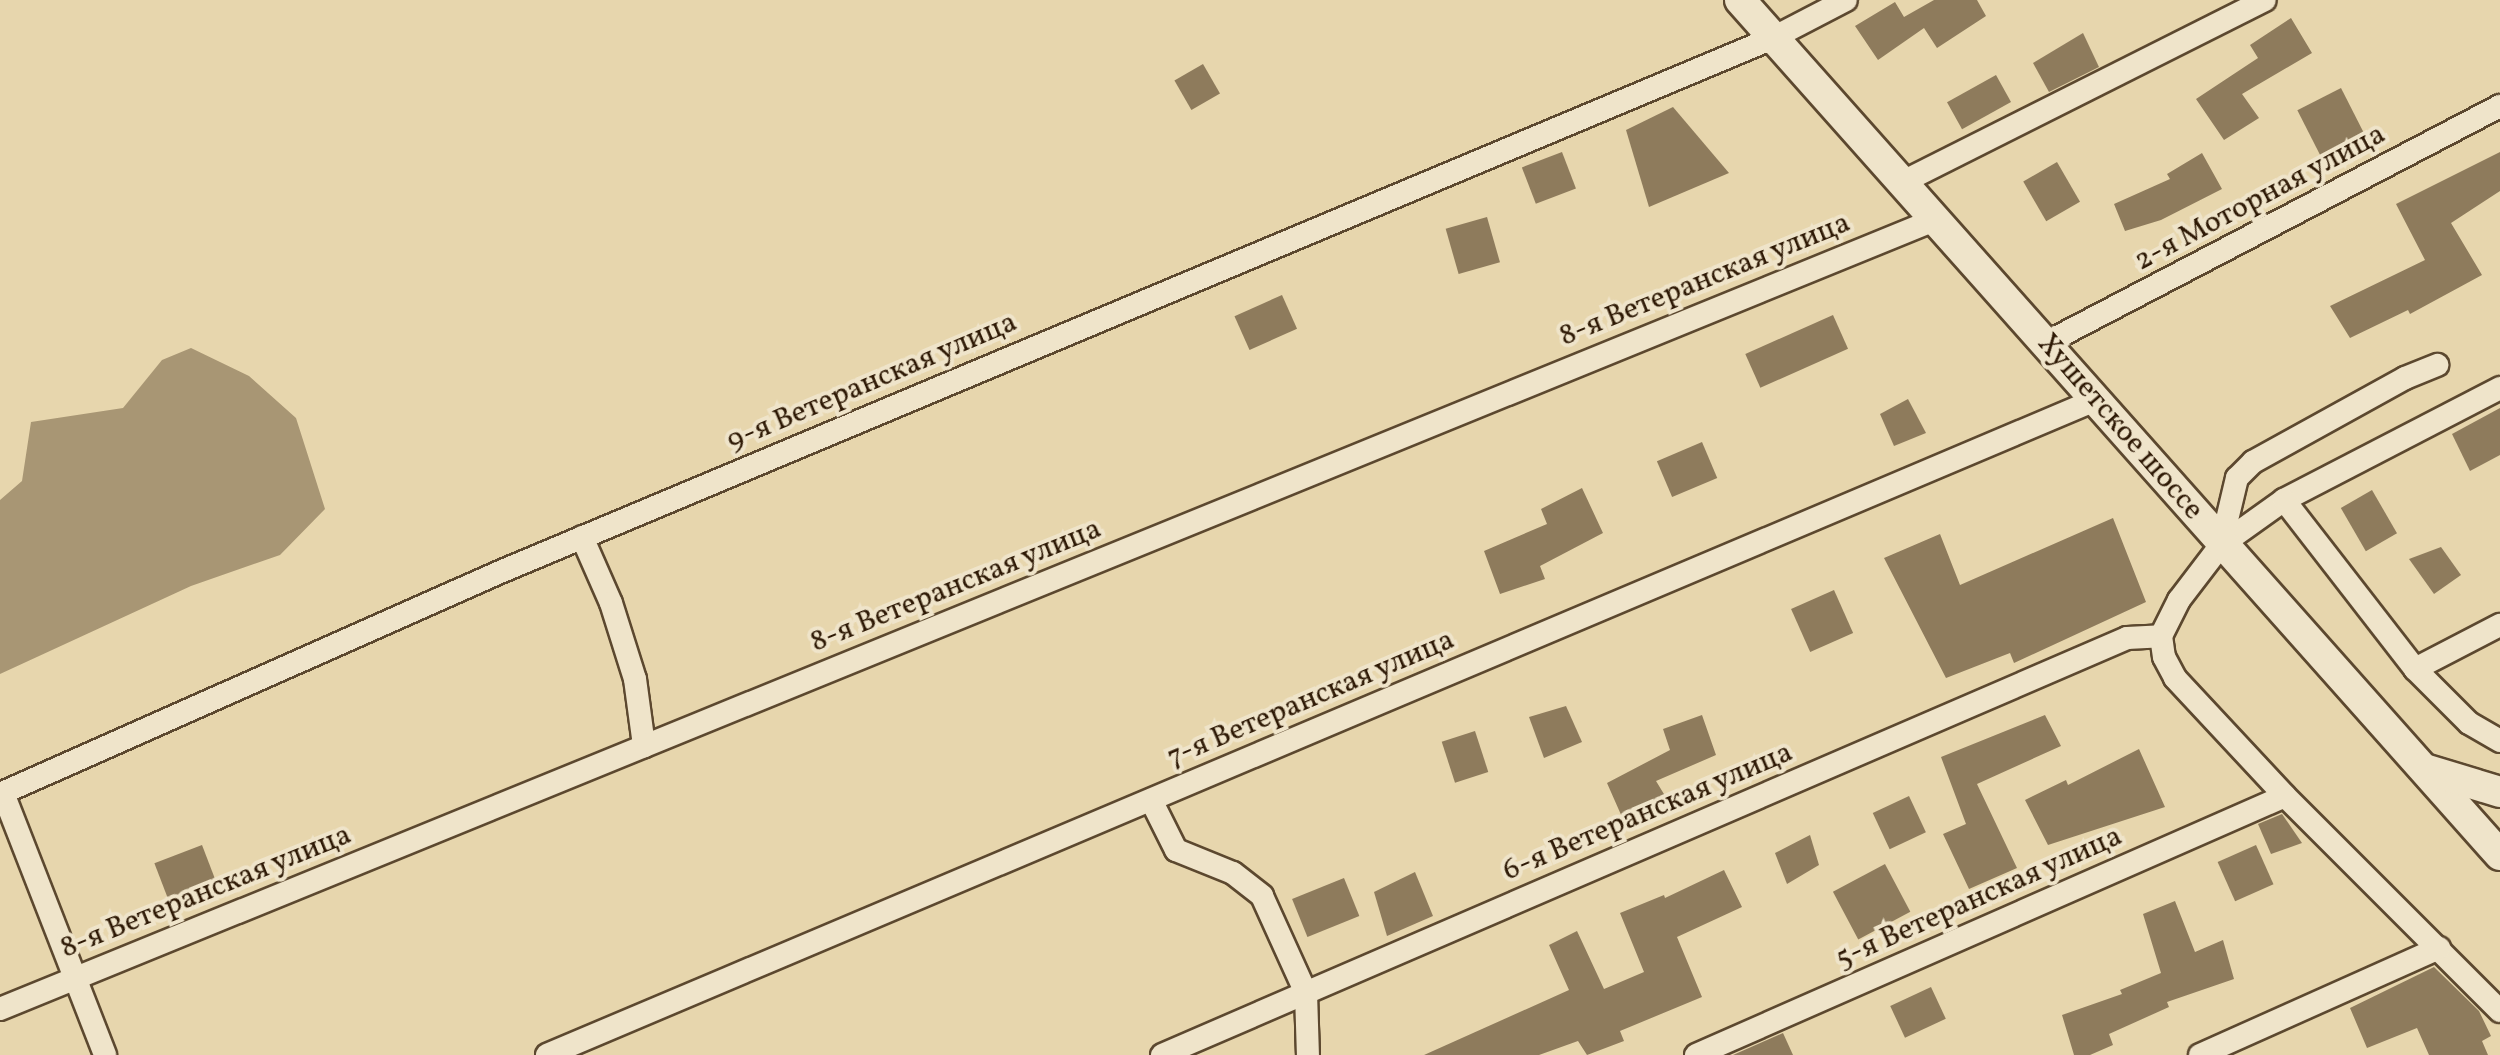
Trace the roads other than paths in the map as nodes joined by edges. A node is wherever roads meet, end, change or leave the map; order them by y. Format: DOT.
graph roads {
  1 [pos="1740,0"];
  2 [pos="1846,0"];
  3 [pos="2266,0"];
  4 [pos="1773,38"];
  5 [pos="2500,106"];
  6 [pos="1901,183"];
  7 [pos="1934,220"];
  8 [pos="2048,342"];
  9 [pos="2438,365"];
  10 [pos="2500,388"];
  11 [pos="2098,399"];
  12 [pos="2284,500"];
  13 [pos="582,537"];
  14 [pos="2221,545"];
  15 [pos="2500,625"];
  16 [pos="2161,636"];
  17 [pos="2414,669"];
  18 [pos="2500,741"];
  19 [pos="644,746"];
  20 [pos="2421,766"];
  21 [pos="2500,792"];
  22 [pos="2,793"];
  23 [pos="2285,796"];
  24 [pos="1151,800"];
  25 [pos="2500,854"];
  26 [pos="2440,948"];
  27 [pos="75,978"];
  28 [pos="1306,993"];
  29 [pos="0,1008"];
  30 [pos="2500,1011"];
  31 [pos="106,1055"];
  32 [pos="547,1055"];
  33 [pos="1162,1055"];
  34 [pos="1308,1055"];
  35 [pos="1696,1055"];
  36 [pos="2200,1055"];
  1 -- 4 [label="main road, Хушетское шоссе"];
  2 -- 4 [label="street, 9-я Ветеранская улица"];
  3 -- 6 [label="street"];
  4 -- 6 [label="main road, Хушетское шоссе"];
  4 -- 13 [label="street, 9-я Ветеранская улица"];
  5 -- 8 [label="street, 2-я Моторная улица"];
  6 -- 7 [label="main road, Хушетское шоссе"];
  7 -- 8 [label="main road, Хушетское шоссе"];
  7 -- 19 [label="street, 8-я Ветеранская улица"];
  8 -- 11 [label="main road, Хушетское шоссе"];
  9 -- 14 [label="street"];
  10 -- 12 [label="street"];
  11 -- 14 [label="main road, Хушетское шоссе"];
  11 -- 24 [label="street, 7-я Ветеранская улица"];
  12 -- 14 [label="street"];
  12 -- 17 [label="street"];
  13 -- 19 [label="street"];
  13 -- 22 [label="street, 9-я Ветеранская улица"];
  14 -- 16 [label="street"];
  14 -- 20 [label="main road, Хушетское шоссе"];
  15 -- 17 [label="street"];
  16 -- 23 [label="street"];
  16 -- 28 [label="street, 6-я Ветеранская улица"];
  17 -- 18 [label="street"];
  19 -- 27 [label="street, 8-я Ветеранская улица"];
  20 -- 21 [label="main road"];
  20 -- 25 [label="main road, Хушетское шоссе"];
  22 -- 27 [label="street"];
  23 -- 26 [label="street"];
  23 -- 35 [label="street, 5-я Ветеранская улица"];
  24 -- 28 [label="street"];
  24 -- 32 [label="street, 7-я Ветеранская улица"];
  26 -- 30 [label="street"];
  26 -- 36 [label="street"];
  27 -- 29 [label="street, 8-я Ветеранская улица"];
  27 -- 31 [label="street"];
  28 -- 33 [label="street, 6-я Ветеранская улица"];
  28 -- 34 [label="street"];
}
